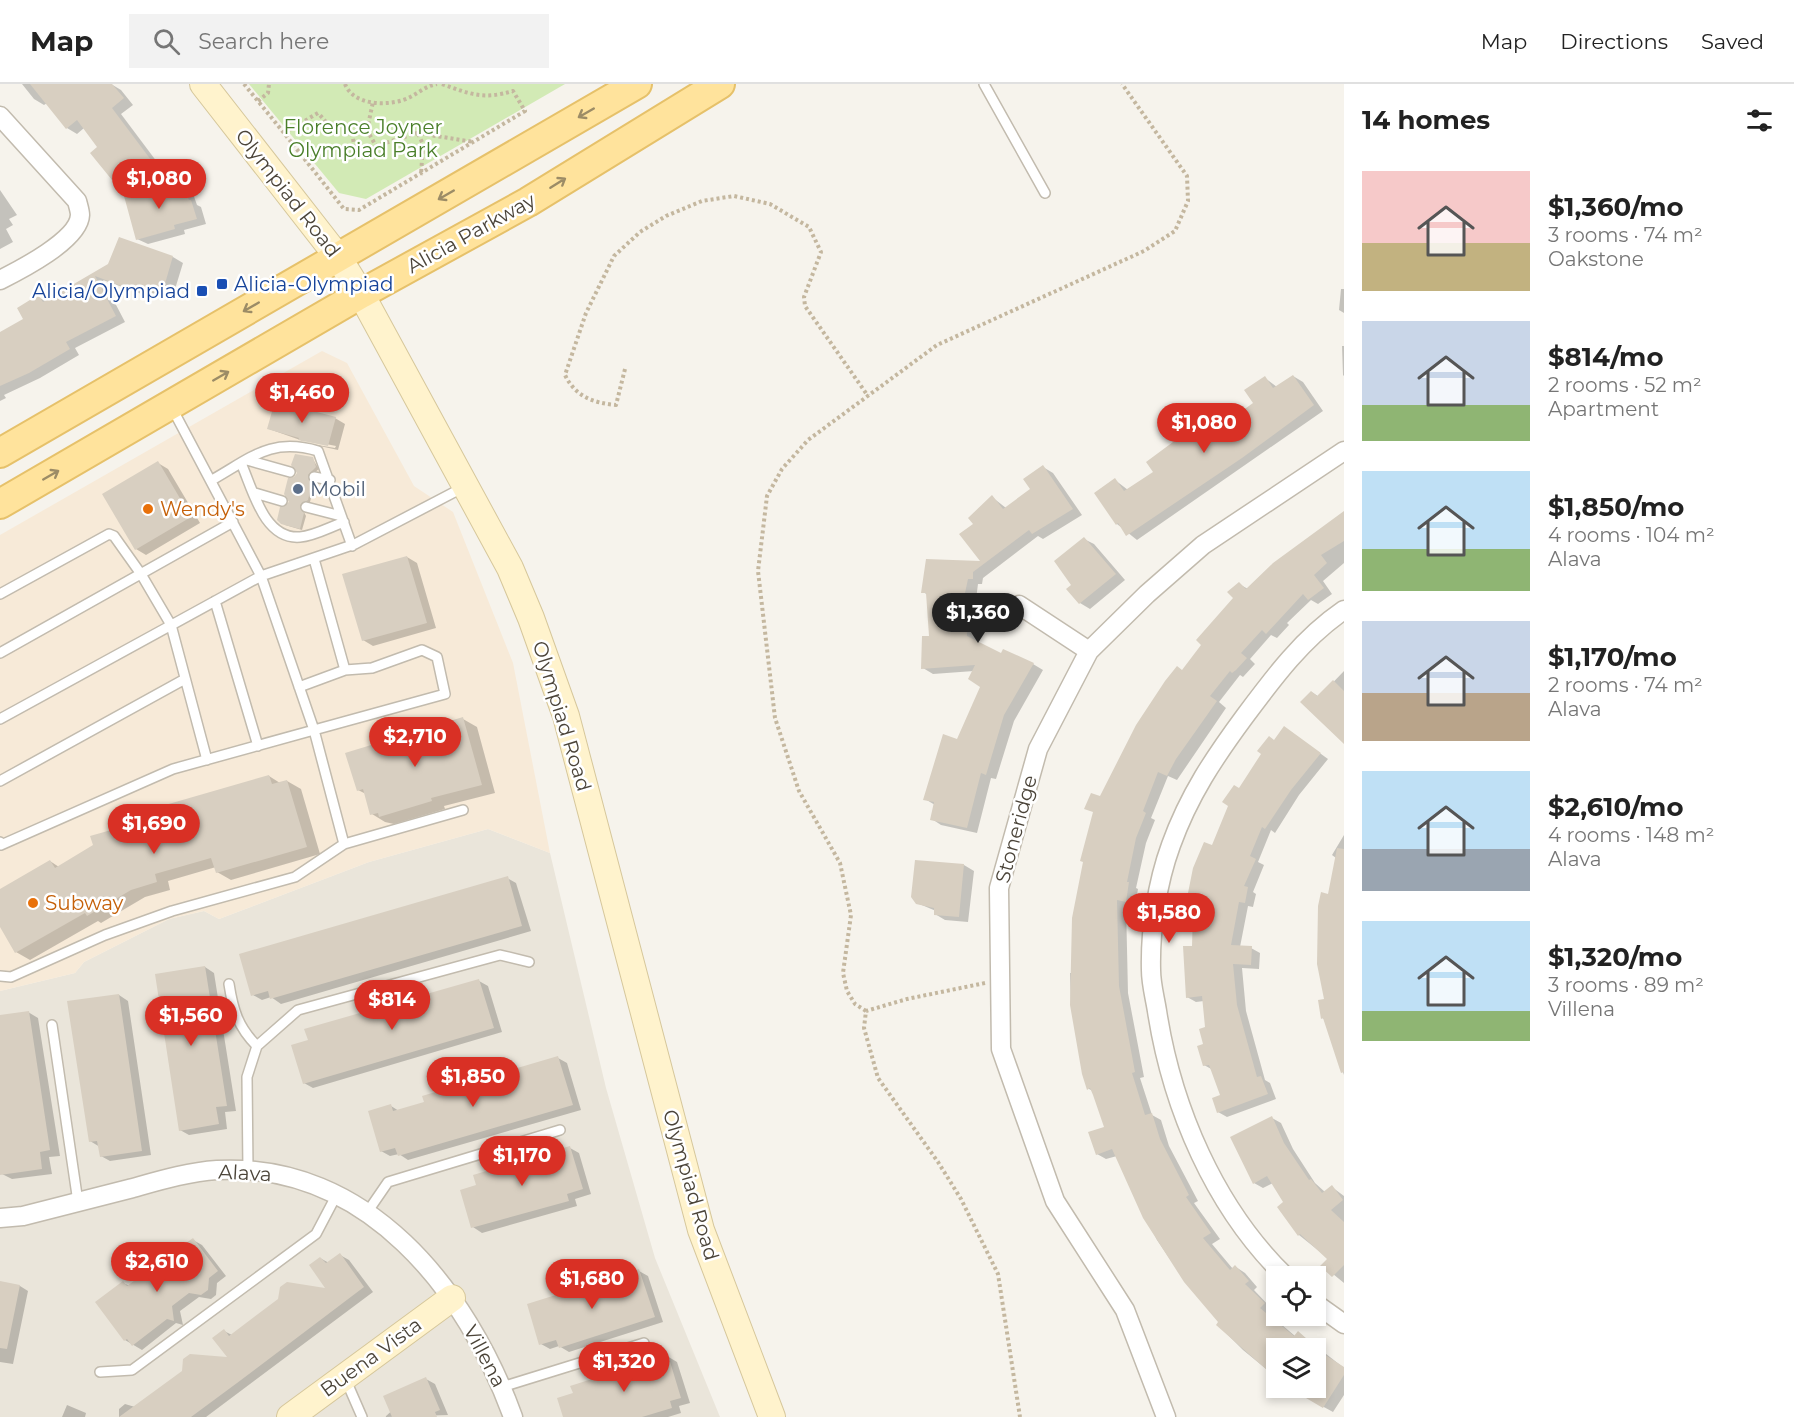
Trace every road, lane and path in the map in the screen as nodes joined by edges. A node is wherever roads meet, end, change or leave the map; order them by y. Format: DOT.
graph roads {
  1 [pos="203,84"];
  2 [pos="244,84"];
  3 [pos="269,84"];
  4 [pos="345,84"];
  5 [pos="439,84"];
  6 [pos="637,84"];
  7 [pos="720,84"];
  8 [pos="984,84"];
  9 [pos="1122,84"];
  10 [pos="258,101"];
  11 [pos="373,102"];
  12 [pos="0,116"];
  13 [pos="367,130"];
  14 [pos="284,133"];
  15 [pos="352,133"];
  16 [pos="417,133"];
  17 [pos="474,142"];
  18 [pos="376,146"];
  19 [pos="421,175"];
  20 [pos="1045,193"];
  21 [pos="338,257"];
  22 [pos="0,280"];
  23 [pos="361,294"];
  24 [pos="625,369"];
  25 [pos="868,396"];
  26 [pos="171,406"];
  27 [pos="1344,451"];
  28 [pos="0,453"];
  29 [pos="244,462"];
  30 [pos="290,472"];
  31 [pos="314,477"];
  32 [pos="212,480"];
  33 [pos="330,480"];
  34 [pos="466,486"];
  35 [pos="255,493"];
  36 [pos="282,501"];
  37 [pos="0,504"];
  38 [pos="306,507"];
  39 [pos="342,519"];
  40 [pos="233,522"];
  41 [pos="352,546"];
  42 [pos="314,559"];
  43 [pos="141,574"];
  44 [pos="261,576"];
  45 [pos="0,594"];
  46 [pos="215,601"];
  47 [pos="1018,604"];
  48 [pos="1344,610"];
  49 [pos="171,625"];
  50 [pos="1089,651"];
  51 [pos="0,653"];
  52 [pos="345,670"];
  53 [pos="185,679"];
  54 [pos="300,687"];
  55 [pos="0,718"];
  56 [pos="314,730"];
  57 [pos="258,746"];
  58 [pos="207,760"];
  59 [pos="0,781"];
  60 [pos="463,810"];
  61 [pos="0,842"];
  62 [pos="344,844"];
  63 [pos="529,962"];
  64 [pos="0,976"];
  65 [pos="1000,980"];
  66 [pos="228,984"];
  67 [pos="866,1011"];
  68 [pos="52,1025"];
  69 [pos="257,1046"];
  70 [pos="560,1130"];
  71 [pos="248,1170"];
  72 [pos="336,1196"];
  73 [pos="78,1202"];
  74 [pos="366,1214"];
  75 [pos="0,1218"];
  76 [pos="1276,1266"];
  77 [pos="452,1298"];
  78 [pos="1326,1311"];
  79 [pos="1344,1324"];
  80 [pos="644,1343"];
  81 [pos="100,1372"];
  82 [pos="344,1376"];
  83 [pos="502,1387"];
  84 [pos="290,1417"];
  85 [pos="362,1417"];
  86 [pos="513,1417"];
  87 [pos="772,1417"];
  88 [pos="1020,1417"];
  89 [pos="1166,1417"];
  1 -- 21 [label="main road, Olympiad Road"];
  2 -- 10 [label="path"];
  3 -- 10 [label="path"];
  4 -- 11 [label="path"];
  5 -- 11 [label="path"];
  5 -- 17 [label="path"];
  6 -- 21 [label="main road, one-way"];
  23 -- 7 [label="main road, Alicia Parkway, one-way"];
  8 -- 20 [label="lane"];
  9 -- 25 [label="path"];
  10 -- 14 [label="path"];
  11 -- 13 [label="path"];
  12 -- 22 [label="street"];
  13 -- 15 [label="path"];
  13 -- 18 [label="path"];
  14 -- 15 [label="path"];
  14 -- 19 [label="path"];
  15 -- 18 [label="path"];
  16 -- 17 [label="path"];
  16 -- 18 [label="path"];
  16 -- 19 [label="path"];
  17 -- 19 [label="path"];
  21 -- 23 [label="main road, Olympiad Road"];
  21 -- 28 [label="main road, one-way"];
  26 -- 23 [label="main road, Alicia Parkway, one-way"];
  23 -- 34 [label="main road, Olympiad Road"];
  24 -- 25 [label="path"];
  25 -- 67 [label="path"];
  26 -- 32 [label="lane"];
  37 -- 26 [label="main road, Alicia Parkway, one-way"];
  27 -- 50 [label="street, Stoneridge"];
  29 -- 30 [label="lane"];
  29 -- 32 [label="lane"];
  29 -- 33 [label="lane"];
  29 -- 35 [label="lane"];
  31 -- 33 [label="lane"];
  32 -- 40 [label="lane"];
  33 -- 39 [label="lane"];
  34 -- 41 [label="lane"];
  34 -- 87 [label="main road, Olympiad Road"];
  35 -- 36 [label="lane"];
  35 -- 39 [label="lane"];
  38 -- 39 [label="lane"];
  39 -- 41 [label="lane"];
  40 -- 43 [label="lane"];
  40 -- 44 [label="lane"];
  41 -- 42 [label="lane"];
  42 -- 44 [label="lane"];
  42 -- 52 [label="lane"];
  43 -- 45 [label="lane"];
  43 -- 49 [label="lane"];
  43 -- 51 [label="lane"];
  44 -- 46 [label="lane"];
  44 -- 54 [label="lane"];
  46 -- 49 [label="lane"];
  46 -- 57 [label="lane"];
  47 -- 50 [label="street"];
  48 -- 76 [label="street"];
  49 -- 53 [label="lane"];
  49 -- 55 [label="lane"];
  50 -- 65 [label="street, Stoneridge"];
  52 -- 54 [label="lane"];
  52 -- 56 [label="lane"];
  53 -- 58 [label="lane"];
  53 -- 59 [label="lane"];
  54 -- 56 [label="lane"];
  56 -- 57 [label="lane"];
  56 -- 62 [label="lane"];
  57 -- 58 [label="lane"];
  58 -- 61 [label="lane"];
  60 -- 62 [label="lane"];
  62 -- 64 [label="lane"];
  63 -- 69 [label="lane"];
  65 -- 67 [label="path"];
  65 -- 89 [label="street, Stoneridge"];
  66 -- 69 [label="lane"];
  67 -- 88 [label="path"];
  68 -- 73 [label="lane"];
  69 -- 71 [label="lane"];
  70 -- 74 [label="lane"];
  71 -- 72 [label="street, Alava"];
  71 -- 73 [label="street, Alava"];
  72 -- 74 [label="street, Alava"];
  72 -- 81 [label="lane"];
  73 -- 75 [label="street, Alava"];
  74 -- 77 [label="street, Alava"];
  77 -- 82 [label="main road, Buena Vista"];
  77 -- 83 [label="street, Villena"];
  78 -- 79 [label="street"];
  80 -- 83 [label="lane"];
  82 -- 84 [label="main road, Buena Vista"];
  82 -- 85 [label="lane"];
  83 -- 86 [label="street, Villena"];
}
